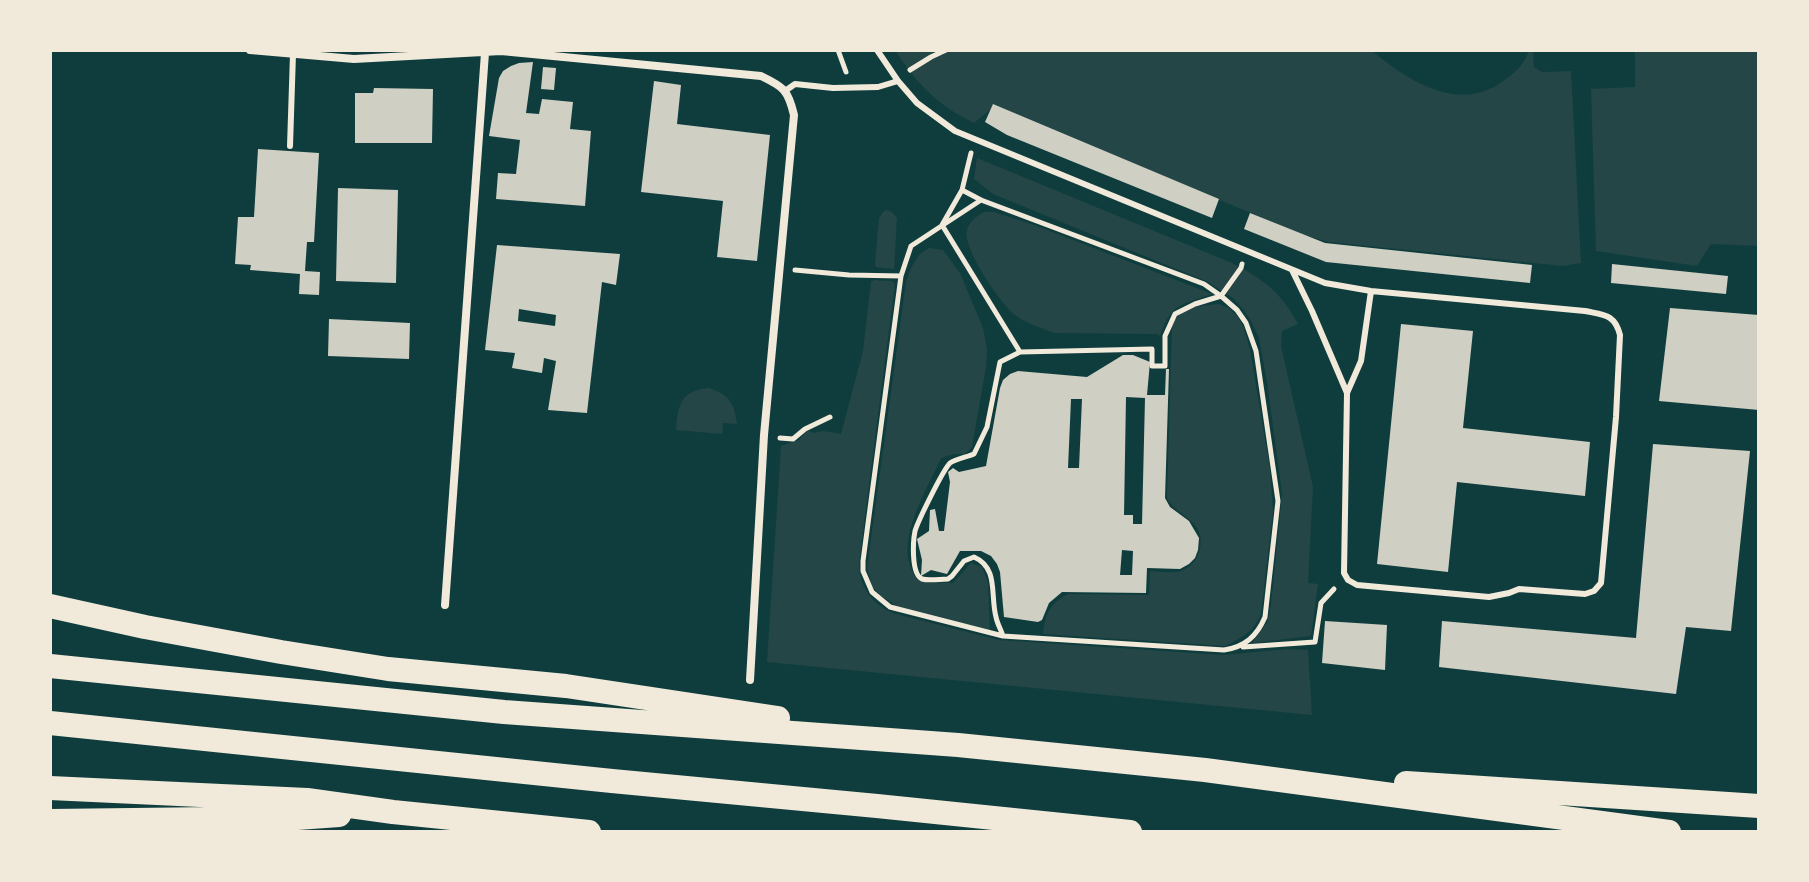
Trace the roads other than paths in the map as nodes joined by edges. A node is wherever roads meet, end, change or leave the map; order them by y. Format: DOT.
graph roads {
  1 [pos="250,50"];
  2 [pos="877,50"];
  3 [pos="486,52"];
  4 [pos="293,54"];
  5 [pos="900,83"];
  6 [pos="785,91"];
  7 [pos="290,146"];
  8 [pos="1292,270"];
  9 [pos="1371,291"];
  10 [pos="1347,393"];
  11 [pos="445,605"];
  12 [pos="50,606"];
  13 [pos="50,666"];
  14 [pos="750,680"];
  15 [pos="50,726"];
  16 [pos="958,745"];
  17 [pos="1205,770"];
  18 [pos="50,788"];
  19 [pos="1759,806"];
  20 [pos="393,812"];
  21 [pos="50,821"];
  22 [pos="581,832"];
  23 [pos="1130,832"];
  24 [pos="1669,832"];
  1 -- 4 [label="street"];
  2 -- 5 [label="lane"];
  3 -- 4 [label="street"];
  3 -- 6 [label="street"];
  3 -- 11 [label="street"];
  4 -- 7 [label="lane"];
  5 -- 6 [label="lane"];
  5 -- 8 [label="lane"];
  6 -- 14 [label="street"];
  8 -- 9 [label="lane"];
  8 -- 10 [label="lane"];
  9 -- 10 [label="lane"];
  9 -- 10 [label="lane"];
  12 -- 16 [label="highway"];
  13 -- 16 [label="highway"];
  15 -- 23 [label="highway"];
  16 -- 17 [label="highway"];
  17 -- 19 [label="highway"];
  17 -- 24 [label="highway"];
  18 -- 20 [label="highway"];
  20 -- 21 [label="highway"];
  20 -- 22 [label="highway"];
}
